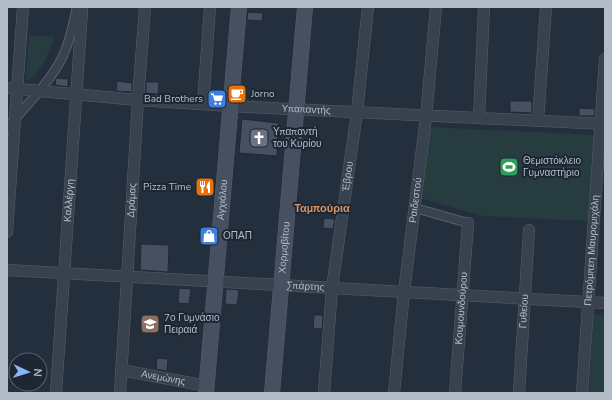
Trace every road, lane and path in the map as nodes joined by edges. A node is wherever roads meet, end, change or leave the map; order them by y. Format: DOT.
graph roads {
  1 [pos="23,7"];
  2 [pos="145,7"];
  3 [pos="210,7"];
  4 [pos="239,7"];
  5 [pos="305,7"];
  6 [pos="368,7"];
  7 [pos="436,7"];
  8 [pos="484,7"];
  9 [pos="546,7"];
  10 [pos="81,8"];
  11 [pos="605,59"];
  12 [pos="12,89"];
  13 [pos="38,91"];
  14 [pos="76,94"];
  15 [pos="138,100"];
  16 [pos="203,104"];
  17 [pos="230,106"];
  18 [pos="296,109"];
  19 [pos="357,112"];
  20 [pos="426,116"];
  21 [pos="479,118"];
  22 [pos="15,119"];
  23 [pos="538,121"];
  24 [pos="603,124"];
  25 [pos="7,128"];
  26 [pos="415,208"];
  27 [pos="468,223"];
  28 [pos="529,230"];
  29 [pos="7,232"];
  30 [pos="7,270"];
  31 [pos="64,274"];
  32 [pos="127,277"];
  33 [pos="215,282"];
  34 [pos="281,286"];
  35 [pos="332,288"];
  36 [pos="404,292"];
  37 [pos="463,295"];
  38 [pos="524,299"];
  39 [pos="588,302"];
  40 [pos="605,303"];
  41 [pos="121,370"];
  42 [pos="206,389"];
  43 [pos="56,393"];
  44 [pos="120,393"];
  45 [pos="272,393"];
  46 [pos="324,393"];
  47 [pos="394,393"];
  48 [pos="455,393"];
  49 [pos="519,393"];
  50 [pos="582,393"];
  1 -- 12 [label="street"];
  2 -- 15 [label="street, Δράμας"];
  3 -- 16 [label="street"];
  4 -- 17 [label="main road, Αγχιάλου"];
  5 -- 18 [label="main road, Χορμοβίτου"];
  6 -- 19 [label="street, Έβρου"];
  7 -- 20 [label="street, Ραιδεστού"];
  8 -- 21 [label="street"];
  9 -- 23 [label="street"];
  10 -- 13 [label="street"];
  10 -- 14 [label="street, Καλλέργη"];
  11 -- 24 [label="street, Πετρόμπεη Μαυρομιχάλη"];
  12 -- 13 [label="street, Υπαπαντής"];
  12 -- 22 [label="street"];
  13 -- 14 [label="street, Υπαπαντής"];
  13 -- 22 [label="street"];
  14 -- 15 [label="street, Υπαπαντής"];
  14 -- 31 [label="street, Καλλέργη"];
  15 -- 16 [label="street, Υπαπαντής"];
  15 -- 32 [label="street, Δράμας"];
  16 -- 17 [label="street, Υπαπαντής"];
  17 -- 18 [label="street, Υπαπαντής"];
  17 -- 33 [label="main road, Αγχιάλου"];
  18 -- 19 [label="street, Υπαπαντής"];
  18 -- 34 [label="main road, Χορμοβίτου"];
  19 -- 20 [label="street, Υπαπαντής"];
  19 -- 35 [label="street, Έβρου"];
  20 -- 21 [label="street, Υπαπαντής"];
  20 -- 26 [label="street, Ραιδεστού"];
  21 -- 23 [label="street, Υπαπαντής"];
  22 -- 25 [label="street"];
  22 -- 29 [label="street"];
  23 -- 24 [label="street, Υπαπαντής"];
  24 -- 39 [label="street, Πετρόμπεη Μαυρομιχάλη"];
  26 -- 27 [label="street"];
  26 -- 36 [label="street, Ραιδεστού"];
  27 -- 37 [label="street, Κουμουνδούρου"];
  28 -- 38 [label="street, Γυθείου"];
  30 -- 31 [label="street, Σπάρτης"];
  31 -- 32 [label="street, Σπάρτης"];
  31 -- 43 [label="street, Καλλέργη"];
  32 -- 33 [label="street, Σπάρτης"];
  32 -- 41 [label="street, Δράμας"];
  33 -- 34 [label="street, Σπάρτης"];
  33 -- 42 [label="main road, Αγχιάλου"];
  34 -- 35 [label="street, Σπάρτης"];
  34 -- 45 [label="main road, Χορμοβίτου"];
  35 -- 36 [label="street, Σπάρτης"];
  35 -- 46 [label="street, Έβρου"];
  36 -- 37 [label="street, Σπάρτης"];
  36 -- 47 [label="street, Ραιδεστού"];
  37 -- 38 [label="street, Σπάρτης"];
  37 -- 48 [label="street, Κουμουνδούρου"];
  38 -- 39 [label="street, Σπάρτης"];
  38 -- 49 [label="street, Γυθείου"];
  39 -- 40 [label="street, Σπάρτης"];
  39 -- 50 [label="street, Πετρόμπεη Μαυρομιχάλη"];
  41 -- 42 [label="street, Ανεμώνης"];
  41 -- 44 [label="street, Δράμας"];
}
